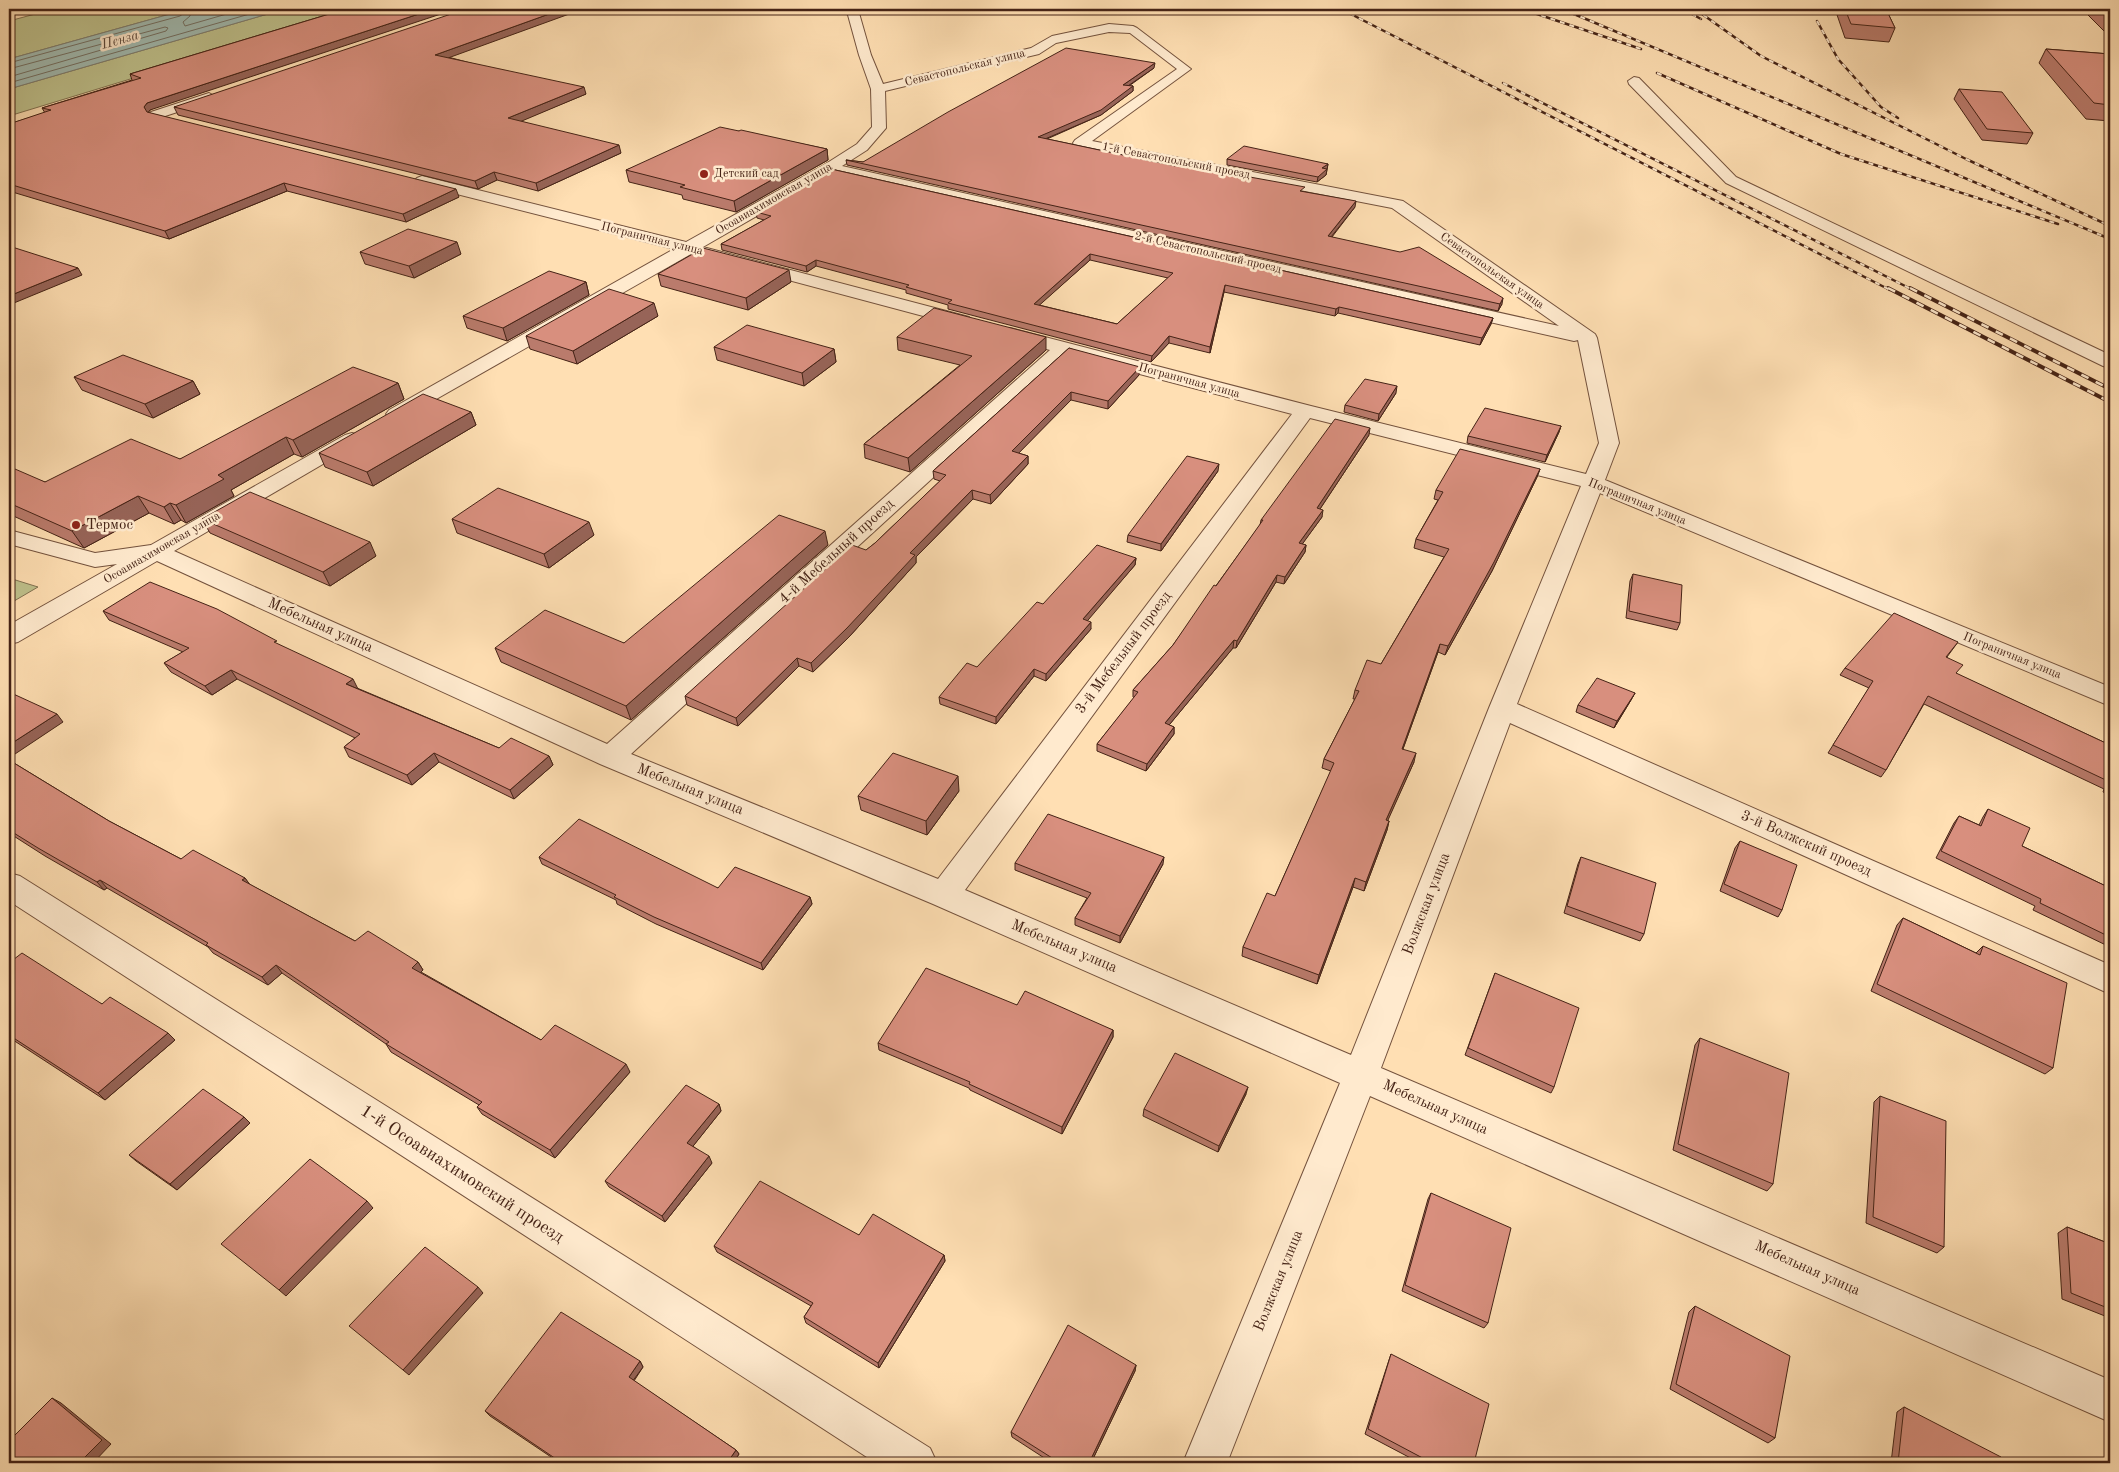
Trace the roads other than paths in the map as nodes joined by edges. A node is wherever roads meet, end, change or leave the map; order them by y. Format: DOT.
graph roads {
  1 [pos="847,9"];
  2 [pos="1185,69"];
  3 [pos="1634,81"];
  4 [pos="878,89"];
  5 [pos="221,93"];
  6 [pos="185,122"];
  7 [pos="829,168"];
  8 [pos="408,178"];
  9 [pos="1397,204"];
  10 [pos="689,248"];
  11 [pos="1588,338"];
  12 [pos="1063,348"];
  13 [pos="2110,362"];
  14 [pos="1305,411"];
  15 [pos="1592,482"];
  16 [pos="9,537"];
  17 [pos="155,551"];
  18 [pos="9,636"];
  19 [pos="2110,697"];
  20 [pos="1502,708"];
  21 [pos="610,757"];
  22 [pos="9,885"];
  23 [pos="944,895"];
  24 [pos="2110,980"];
  25 [pos="1361,1075"];
  26 [pos="2110,1401"];
  27 [pos="915,1463"];
  28 [pos="1205,1463"];
  1 -- 4 [label="street, Осоавиахимовская улица"];
  2 -- 4 [label="street, Севастопольская улица"];
  2 -- 9 [label="street, 1-й Севастопольский проезд"];
  3 -- 13 [label="street"];
  4 -- 7 [label="street, Осоавиахимовская улица"];
  5 -- 6 [label="street"];
  7 -- 10 [label="street, Осоавиахимовская улица"];
  7 -- 11 [label="street, 2-й Севастопольский проезд"];
  8 -- 10 [label="street, Пограничная улица"];
  9 -- 11 [label="street, Севастопольская улица"];
  10 -- 12 [label="street, Пограничная улица"];
  10 -- 17 [label="street, Осоавиахимовская улица"];
  11 -- 15 [label="street, Волжская улица"];
  12 -- 14 [label="street, Пограничная улица"];
  12 -- 21 [label="street, 4-й Мебельный проезд"];
  14 -- 15 [label="street, Пограничная улица"];
  14 -- 23 [label="street, 3-й Мебельный проезд"];
  15 -- 19 [label="street, Пограничная улица"];
  15 -- 20 [label="street, Волжская улица"];
  16 -- 17 [label="street"];
  17 -- 18 [label="street, Осоавиахимовская улица"];
  17 -- 21 [label="street, Мебельная улица"];
  20 -- 24 [label="street, 3-й Волжский проезд"];
  20 -- 25 [label="street, Волжская улица"];
  21 -- 23 [label="street, Мебельная улица"];
  22 -- 27 [label="street, 1-й Осоавиахимовский проезд"];
  23 -- 25 [label="street, Мебельная улица"];
  25 -- 26 [label="street, Мебельная улица"];
  25 -- 28 [label="street, Волжская улица"];
}
